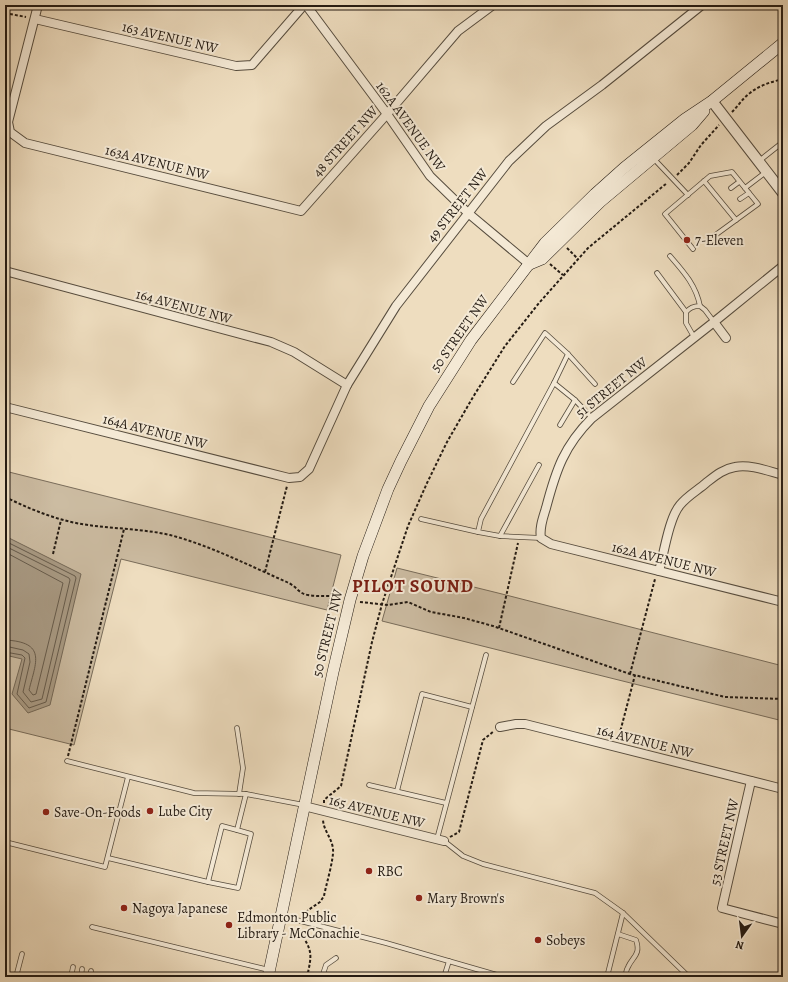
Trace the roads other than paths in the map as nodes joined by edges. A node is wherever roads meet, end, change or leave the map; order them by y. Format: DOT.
graph roads {
  1 [pos="38,5"];
  2 [pos="305,5"];
  3 [pos="493,5"];
  4 [pos="702,5"];
  5 [pos="35,19"];
  6 [pos="783,43"];
  7 [pos="712,101"];
  8 [pos="387,114"];
  9 [pos="783,142"];
  10 [pos="653,157"];
  11 [pos="759,161"];
  12 [pos="767,171"];
  13 [pos="704,182"];
  14 [pos="739,182"];
  15 [pos="731,188"];
  16 [pos="744,188"];
  17 [pos="749,193"];
  18 [pos="783,193"];
  19 [pos="722,194"];
  20 [pos="688,195"];
  21 [pos="718,198"];
  22 [pos="740,199"];
  23 [pos="732,206"];
  24 [pos="728,210"];
  25 [pos="301,211"];
  26 [pos="468,213"];
  27 [pos="736,220"];
  28 [pos="714,236"];
  29 [pos="693,250"];
  30 [pos="670,256"];
  31 [pos="529,264"];
  32 [pos="783,266"];
  33 [pos="5,272"];
  34 [pos="657,273"];
  35 [pos="700,306"];
  36 [pos="686,312"];
  37 [pos="714,322"];
  38 [pos="694,338"];
  39 [pos="726,338"];
  40 [pos="568,354"];
  41 [pos="513,382"];
  42 [pos="554,383"];
  43 [pos="595,384"];
  44 [pos="347,385"];
  45 [pos="575,400"];
  46 [pos="5,407"];
  47 [pos="592,418"];
  48 [pos="560,425"];
  49 [pos="539,465"];
  50 [pos="783,475"];
  51 [pos="300,477"];
  52 [pos="421,519"];
  53 [pos="478,532"];
  54 [pos="500,536"];
  55 [pos="541,538"];
  56 [pos="658,571"];
  57 [pos="783,602"];
  58 [pos="486,655"];
  59 [pos="472,708"];
  60 [pos="500,727"];
  61 [pos="237,728"];
  62 [pos="67,761"];
  63 [pos="128,776"];
  64 [pos="751,782"];
  65 [pos="369,784"];
  66 [pos="783,789"];
  67 [pos="397,791"];
  68 [pos="239,794"];
  69 [pos="246,794"];
  70 [pos="446,803"];
  71 [pos="304,806"];
  72 [pos="237,830"];
  73 [pos="440,840"];
  74 [pos="5,842"];
  75 [pos="108,858"];
  76 [pos="208,882"];
  77 [pos="623,913"];
  78 [pos="281,916"];
  79 [pos="783,924"];
  80 [pos="92,927"];
  81 [pos="618,934"];
  82 [pos="22,954"];
  83 [pos="336,958"];
  84 [pos="449,962"];
  85 [pos="73,967"];
  86 [pos="82,969"];
  87 [pos="91,971"];
  88 [pos="269,973"];
  89 [pos="16,977"];
  90 [pos="71,977"];
  91 [pos="81,977"];
  92 [pos="90,977"];
  93 [pos="322,977"];
  94 [pos="444,977"];
  95 [pos="504,977"];
  96 [pos="607,977"];
  97 [pos="625,977"];
  98 [pos="692,977"];
  1 -- 5 [label="street"];
  2 -- 5 [label="street, 163 AVENUE NW"];
  2 -- 8 [label="street, 162A AVENUE NW"];
  3 -- 8 [label="street, 48 STREET NW"];
  4 -- 26 [label="street, 49 STREET NW"];
  5 -- 25 [label="street, 163A AVENUE NW"];
  6 -- 7 [label="main road, 50 STREET NW"];
  7 -- 10 [label="main road, 50 STREET NW"];
  7 -- 11 [label="street"];
  7 -- 31 [label="main road, 50 STREET NW"];
  8 -- 25 [label="street, 48 STREET NW"];
  8 -- 26 [label="street, 162A AVENUE NW"];
  9 -- 11 [label="lane"];
  10 -- 20 [label="lane"];
  10 -- 31 [label="main road, 50 STREET NW"];
  11 -- 12 [label="street"];
  12 -- 16 [label="lane"];
  12 -- 18 [label="street"];
  13 -- 14 [label="lane"];
  13 -- 20 [label="lane"];
  13 -- 21 [label="lane"];
  14 -- 15 [label="lane"];
  14 -- 16 [label="lane"];
  16 -- 17 [label="lane"];
  17 -- 22 [label="lane"];
  17 -- 27 [label="lane"];
  19 -- 21 [label="lane"];
  20 -- 29 [label="lane"];
  21 -- 24 [label="lane"];
  23 -- 24 [label="lane"];
  24 -- 27 [label="lane"];
  26 -- 31 [label="street, 162A AVENUE NW"];
  26 -- 44 [label="street, 49 STREET NW"];
  27 -- 28 [label="lane"];
  30 -- 35 [label="lane"];
  31 -- 71 [label="main road, 50 STREET NW"];
  32 -- 37 [label="street, 51 STREET NW"];
  33 -- 44 [label="street, 164 AVENUE NW"];
  34 -- 36 [label="lane"];
  35 -- 36 [label="lane"];
  35 -- 37 [label="lane"];
  36 -- 38 [label="lane"];
  37 -- 38 [label="street, 51 STREET NW"];
  37 -- 39 [label="street"];
  38 -- 47 [label="street, 51 STREET NW"];
  40 -- 41 [label="lane"];
  40 -- 42 [label="lane"];
  40 -- 43 [label="lane"];
  42 -- 45 [label="lane"];
  42 -- 53 [label="lane"];
  44 -- 51 [label="street, 49 STREET NW"];
  45 -- 47 [label="lane"];
  45 -- 48 [label="lane"];
  46 -- 51 [label="street, 164A AVENUE NW"];
  47 -- 55 [label="street, 51 STREET NW"];
  49 -- 54 [label="lane"];
  50 -- 56 [label="street"];
  52 -- 53 [label="lane"];
  53 -- 54 [label="lane"];
  54 -- 55 [label="lane"];
  55 -- 56 [label="street, 162A AVENUE NW"];
  56 -- 57 [label="street, 162A AVENUE NW"];
  58 -- 59 [label="lane"];
  59 -- 67 [label="lane"];
  59 -- 70 [label="lane"];
  60 -- 64 [label="street, 164 AVENUE NW"];
  61 -- 68 [label="lane"];
  62 -- 63 [label="lane"];
  63 -- 68 [label="lane"];
  63 -- 75 [label="lane"];
  64 -- 66 [label="street, 164 AVENUE NW"];
  64 -- 79 [label="street, 53 STREET NW"];
  65 -- 67 [label="lane"];
  67 -- 70 [label="lane"];
  68 -- 69 [label="lane"];
  69 -- 71 [label="lane"];
  69 -- 72 [label="lane"];
  70 -- 73 [label="lane"];
  71 -- 73 [label="street, 165 AVENUE NW"];
  71 -- 78 [label="main road, 50 STREET NW"];
  72 -- 76 [label="lane"];
  72 -- 76 [label="lane"];
  73 -- 77 [label="lane"];
  74 -- 75 [label="lane"];
  75 -- 76 [label="lane"];
  77 -- 81 [label="lane"];
  77 -- 98 [label="lane"];
  78 -- 84 [label="lane"];
  78 -- 88 [label="main road, 50 STREET NW"];
  80 -- 88 [label="lane"];
  81 -- 96 [label="lane"];
  81 -- 97 [label="lane"];
  82 -- 89 [label="lane"];
  83 -- 93 [label="lane"];
  84 -- 94 [label="lane"];
  84 -- 95 [label="lane"];
  85 -- 90 [label="lane"];
  86 -- 91 [label="lane"];
  87 -- 92 [label="lane"];
}
